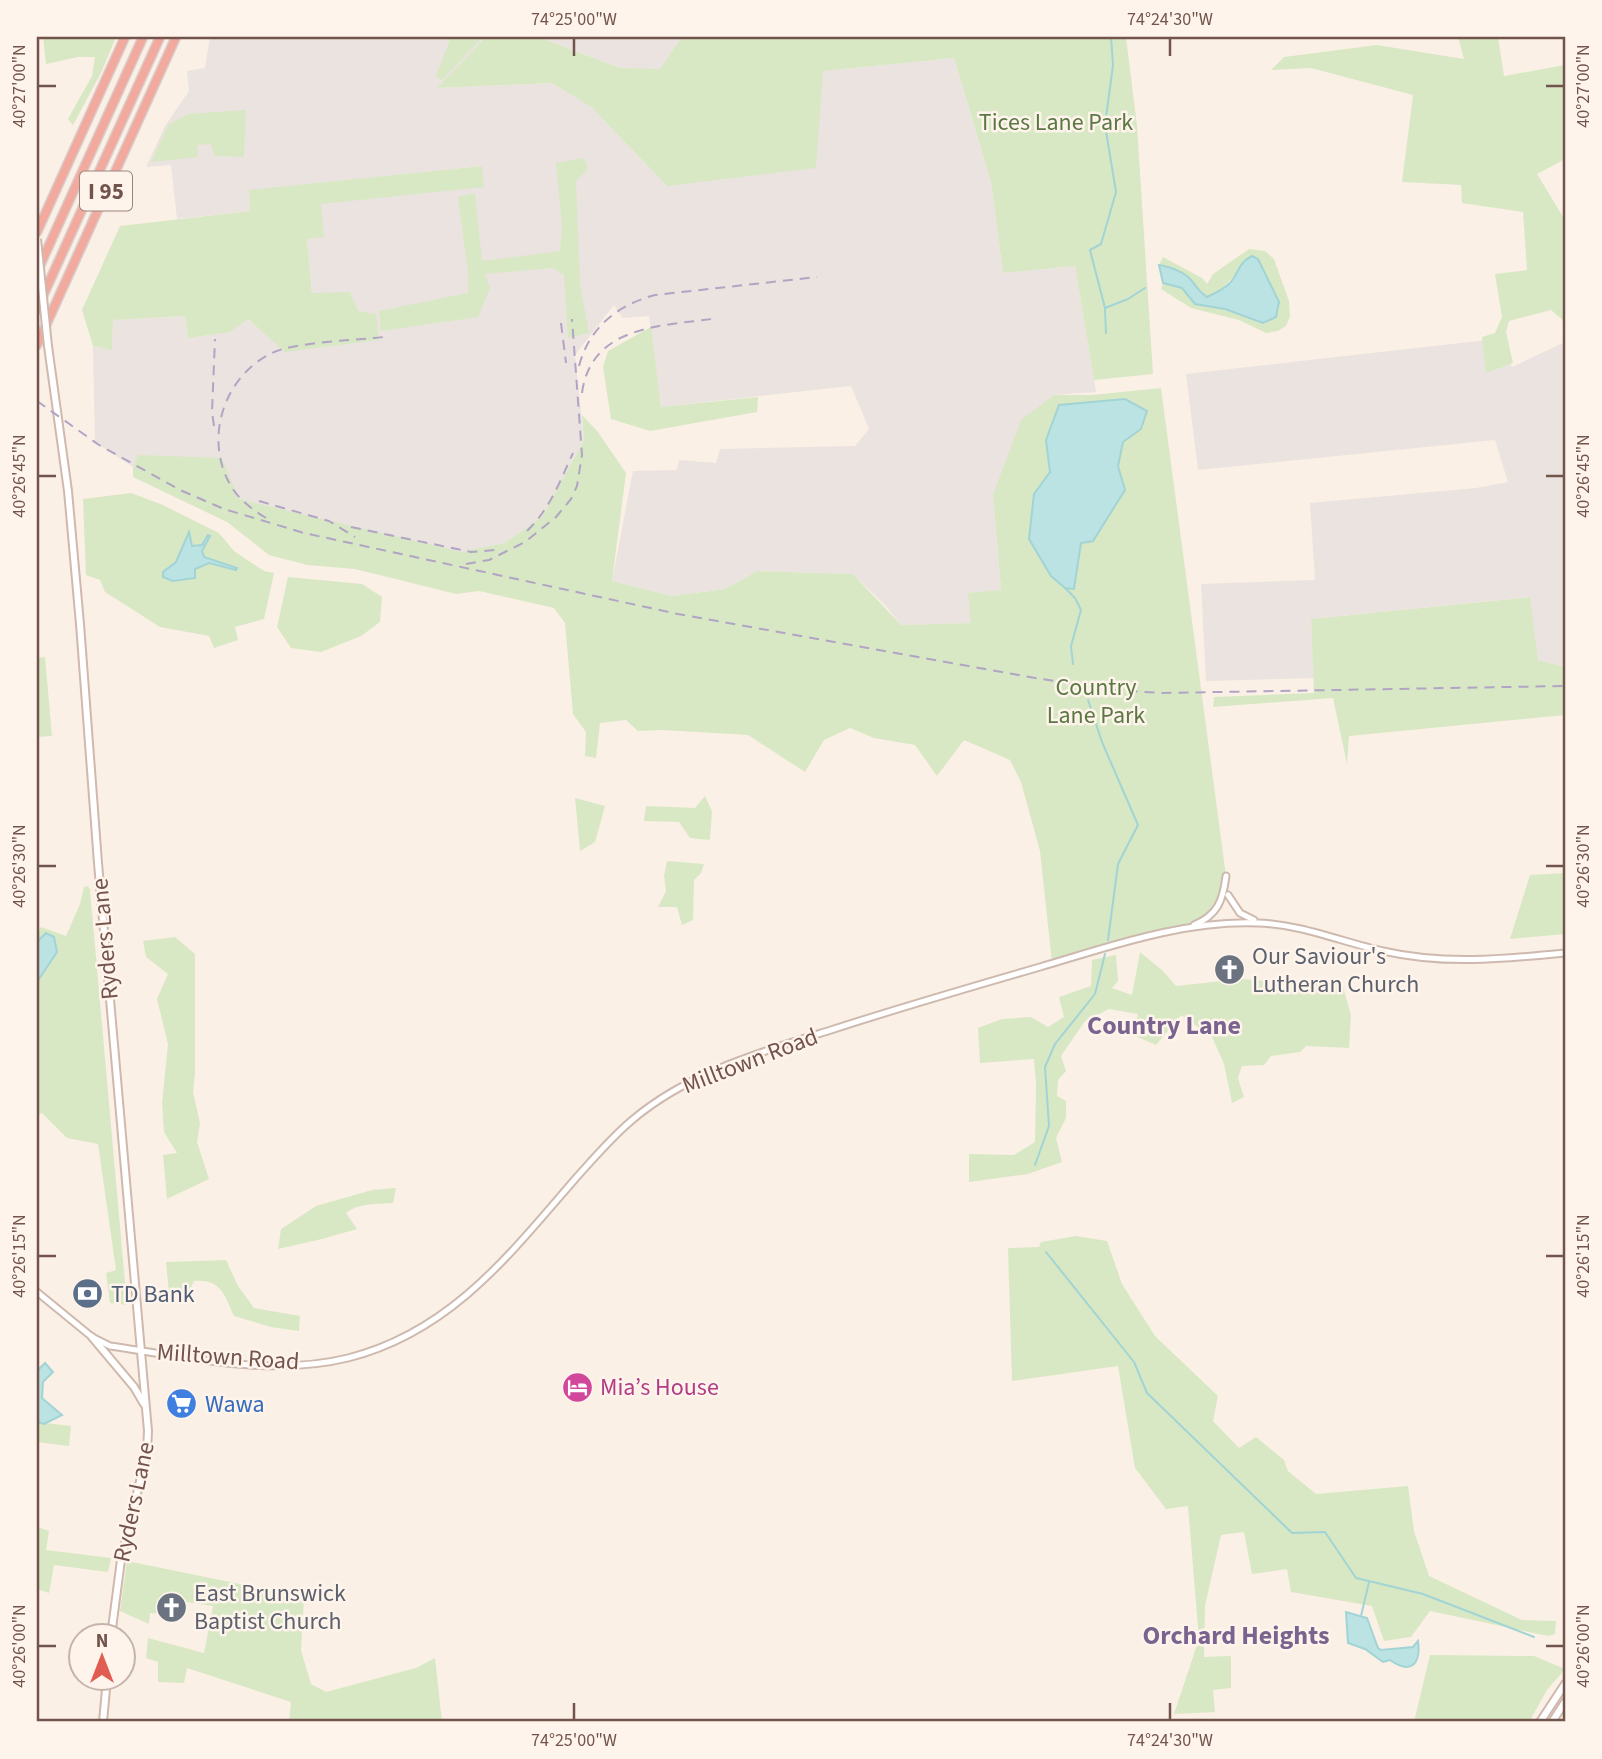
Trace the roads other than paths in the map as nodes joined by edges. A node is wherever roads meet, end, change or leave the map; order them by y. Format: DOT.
graph roads {
  1 [pos="125,37"];
  2 [pos="143,37"];
  3 [pos="160,37"];
  4 [pos="176,37"];
  5 [pos="37,232"];
  6 [pos="37,239"];
  7 [pos="37,272"];
  8 [pos="37,310"];
  9 [pos="37,345"];
  10 [pos="1226,876"];
  11 [pos="1228,895"];
  12 [pos="1264,923"];
  13 [pos="1188,927"];
  14 [pos="1565,953"];
  15 [pos="37,1292"];
  16 [pos="92,1336"];
  17 [pos="142,1350"];
  18 [pos="146,1408"];
  19 [pos="113,1622"];
  20 [pos="1565,1684"];
  21 [pos="106,1692"];
  22 [pos="1565,1702"];
  23 [pos="103,1722"];
  24 [pos="1540,1722"];
  25 [pos="1552,1722"];
  1 -- 5 [label="highway, I 95"];
  2 -- 7 [label="highway, I 95"];
  3 -- 8 [label="highway, I 95"];
  4 -- 9 [label="highway, I 95"];
  6 -- 17 [label="main road, Ryders Lane, bridge"];
  10 -- 13 [label="street"];
  11 -- 12 [label="street"];
  12 -- 13 [label="street, Milltown Road"];
  12 -- 14 [label="street, Milltown Road"];
  13 -- 17 [label="street, Milltown Road"];
  15 -- 16 [label="street, Milltown Road"];
  16 -- 17 [label="street, Milltown Road"];
  16 -- 18 [label="main road"];
  17 -- 18 [label="main road, Ryders Lane"];
  18 -- 19 [label="main road, Ryders Lane"];
  20 -- 24 [label="main road"];
  21 -- 23 [label="main road"];
  22 -- 25 [label="main road"];
}
